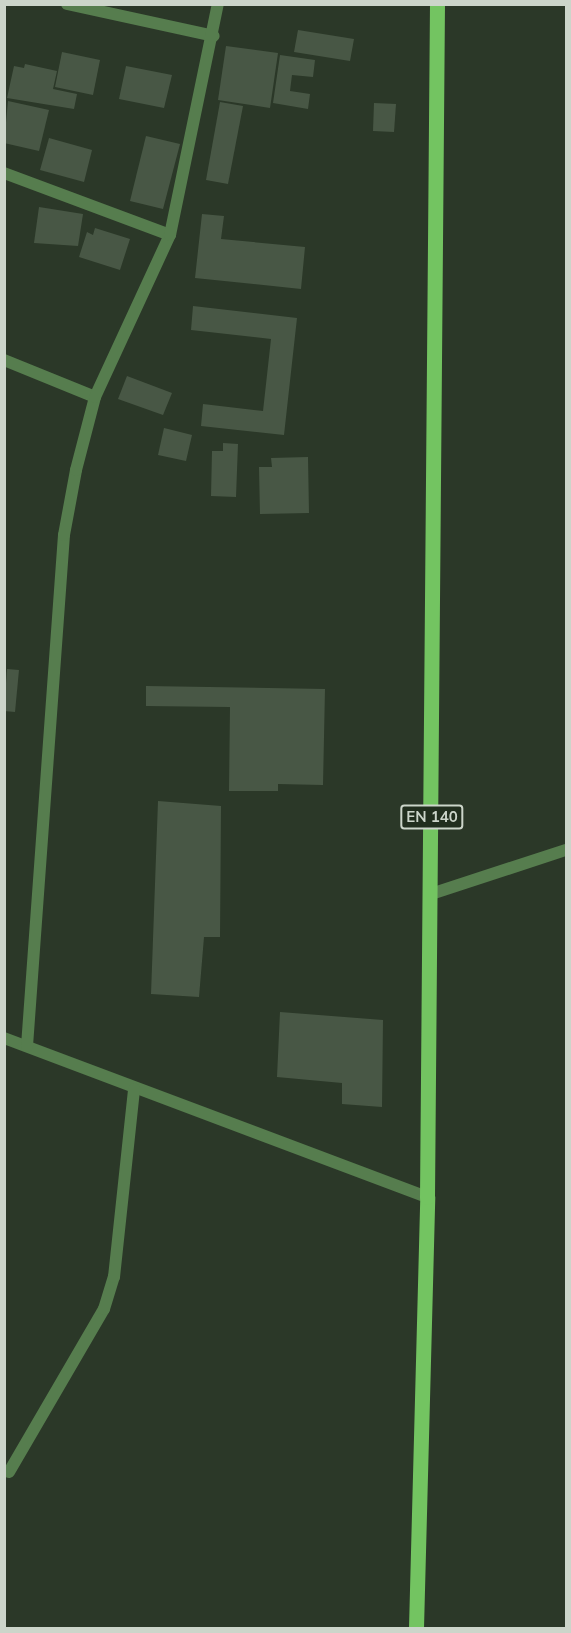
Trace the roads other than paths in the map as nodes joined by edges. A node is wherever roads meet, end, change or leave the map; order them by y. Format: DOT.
graph roads {
  1 [pos="67,4"];
  2 [pos="218,4"];
  3 [pos="437,4"];
  4 [pos="214,36"];
  5 [pos="4,173"];
  6 [pos="170,235"];
  7 [pos="4,360"];
  8 [pos="95,397"];
  9 [pos="567,850"];
  10 [pos="431,894"];
  11 [pos="4,1038"];
  12 [pos="27,1046"];
  13 [pos="135,1089"];
  14 [pos="427,1197"];
  15 [pos="9,1472"];
  16 [pos="416,1629"];
  1 -- 4 [label="street"];
  2 -- 4 [label="street"];
  3 -- 10 [label="main road, EN 140"];
  4 -- 6 [label="street"];
  5 -- 6 [label="street"];
  6 -- 8 [label="street"];
  7 -- 8 [label="street"];
  8 -- 12 [label="street"];
  9 -- 10 [label="street"];
  10 -- 14 [label="main road, EN 140"];
  11 -- 12 [label="street"];
  12 -- 13 [label="street"];
  13 -- 14 [label="street"];
  13 -- 15 [label="street"];
  14 -- 16 [label="main road, EN 140"];
}
